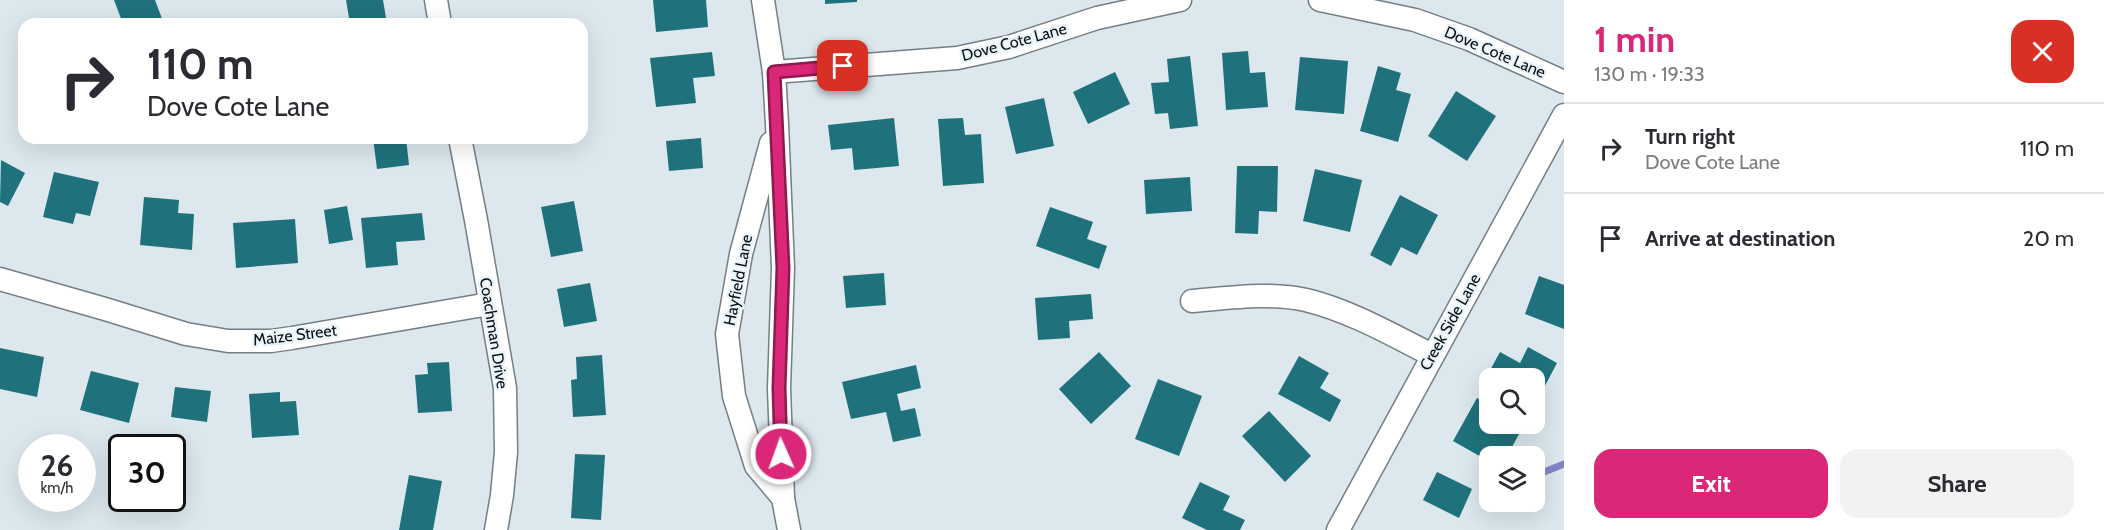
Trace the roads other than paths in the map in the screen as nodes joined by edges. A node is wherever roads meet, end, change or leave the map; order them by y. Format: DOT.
graph roads {
  1 [pos="436,0"];
  2 [pos="763,0"];
  3 [pos="1180,0"];
  4 [pos="1320,0"];
  5 [pos="439,18"];
  6 [pos="774,72"];
  7 [pos="1564,82"];
  8 [pos="1564,115"];
  9 [pos="777,124"];
  10 [pos="461,144"];
  11 [pos="0,279"];
  12 [pos="1192,301"];
  13 [pos="489,304"];
  14 [pos="1432,355"];
  15 [pos="783,498"];
  16 [pos="496,530"];
  17 [pos="789,530"];
  18 [pos="1338,530"];
  1 -- 5 [label="street"];
  2 -- 6 [label="street, Hayfield Lane"];
  3 -- 6 [label="street, Dove Cote Lane"];
  4 -- 7 [label="street, Dove Cote Lane"];
  6 -- 9 [label="street, Hayfield Lane"];
  8 -- 14 [label="street, Creek Side Lane"];
  9 -- 15 [label="street, Hayfield Lane"];
  9 -- 15 [label="street, Hayfield Lane"];
  10 -- 13 [label="street, Coachman Drive"];
  11 -- 13 [label="street, Maize Street"];
  12 -- 14 [label="street"];
  13 -- 16 [label="street, Coachman Drive"];
  14 -- 18 [label="street, Creek Side Lane"];
  15 -- 17 [label="street, Hayfield Lane"];
}
